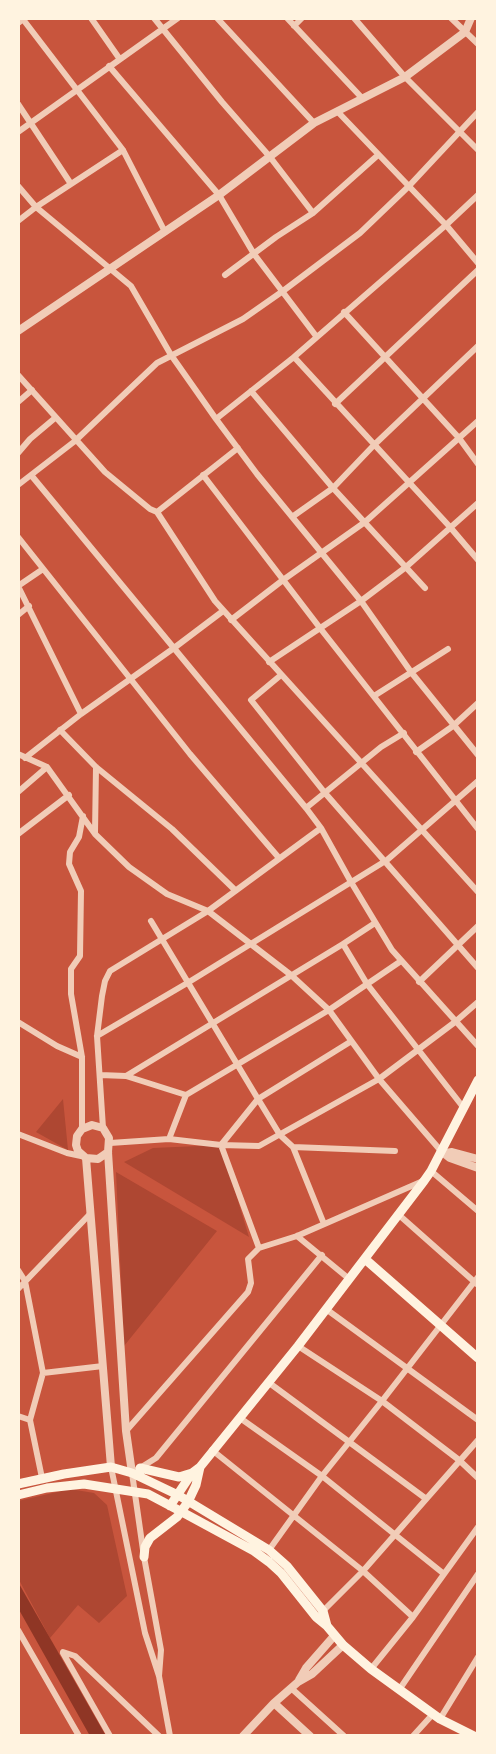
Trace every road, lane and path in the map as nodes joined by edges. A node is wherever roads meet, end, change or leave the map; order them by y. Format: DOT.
graph roads {
  1 [pos="23,18"];
  2 [pos="91,18"];
  3 [pos="154,18"];
  4 [pos="178,18"];
  5 [pos="217,18"];
  6 [pos="287,18"];
  7 [pos="302,18"];
  8 [pos="354,18"];
  9 [pos="451,18"];
  10 [pos="471,18"];
  11 [pos="18,22"];
  12 [pos="294,26"];
  13 [pos="162,30"];
  14 [pos="465,32"];
  15 [pos="478,44"];
  16 [pos="119,58"];
  17 [pos="110,66"];
  18 [pos="405,77"];
  19 [pos="78,90"];
  20 [pos="362,98"];
  21 [pos="18,104"];
  22 [pos="337,111"];
  23 [pos="478,112"];
  24 [pos="31,123"];
  25 [pos="314,123"];
  26 [pos="18,132"];
  27 [pos="459,132"];
  28 [pos="123,150"];
  29 [pos="478,150"];
  30 [pos="378,155"];
  31 [pos="270,157"];
  32 [pos="71,184"];
  33 [pos="18,186"];
  34 [pos="409,186"];
  35 [pos="219,195"];
  36 [pos="478,195"];
  37 [pos="36,207"];
  38 [pos="313,213"];
  39 [pos="18,221"];
  40 [pos="446,225"];
  41 [pos="165,232"];
  42 [pos="254,254"];
  43 [pos="478,263"];
  44 [pos="112,268"];
  45 [pos="478,270"];
  46 [pos="225,275"];
  47 [pos="283,291"];
  48 [pos="344,312"];
  49 [pos="18,331"];
  50 [pos="316,336"];
  51 [pos="478,346"];
  52 [pos="171,355"];
  53 [pos="294,357"];
  54 [pos="385,359"];
  55 [pos="18,375"];
  56 [pos="32,390"];
  57 [pos="251,391"];
  58 [pos="422,400"];
  59 [pos="18,402"];
  60 [pos="335,404"];
  61 [pos="55,418"];
  62 [pos="216,419"];
  63 [pos="478,421"];
  64 [pos="459,438"];
  65 [pos="75,441"];
  66 [pos="374,445"];
  67 [pos="238,448"];
  68 [pos="18,453"];
  69 [pos="478,464"];
  70 [pos="31,475"];
  71 [pos="203,475"];
  72 [pos="409,483"];
  73 [pos="18,485"];
  74 [pos="333,488"];
  75 [pos="478,503"];
  76 [pos="157,512"];
  77 [pos="292,517"];
  78 [pos="364,522"];
  79 [pos="450,527"];
  80 [pos="18,537"];
  81 [pos="322,553"];
  82 [pos="478,560"];
  83 [pos="406,567"];
  84 [pos="43,569"];
  85 [pos="283,580"];
  86 [pos="18,586"];
  87 [pos="425,588"];
  88 [pos="361,601"];
  89 [pos="29,606"];
  90 [pos="223,611"];
  91 [pos="18,615"];
  92 [pos="231,620"];
  93 [pos="320,628"];
  94 [pos="174,648"];
  95 [pos="448,649"];
  96 [pos="269,662"];
  97 [pos="411,672"];
  98 [pos="281,675"];
  99 [pos="131,679"];
  100 [pos="374,696"];
  101 [pos="478,703"];
  102 [pos="81,714"];
  103 [pos="453,726"];
  104 [pos="60,730"];
  105 [pos="404,733"];
  106 [pos="416,752"];
  107 [pos="18,754"];
  108 [pos="478,755"];
  109 [pos="25,758"];
  110 [pos="361,764"];
  111 [pos="47,767"];
  112 [pos="96,767"];
  113 [pos="478,781"];
  114 [pos="18,792"];
  115 [pos="325,793"];
  116 [pos="69,795"];
  117 [pos="456,800"];
  118 [pos="306,808"];
  119 [pos="83,815"];
  120 [pos="321,828"];
  121 [pos="478,829"];
  122 [pos="422,830"];
  123 [pos="18,834"];
  124 [pos="95,834"];
  125 [pos="279,858"];
  126 [pos="384,861"];
  127 [pos="351,882"];
  128 [pos="235,890"];
  129 [pos="478,892"];
  130 [pos="208,911"];
  131 [pos="151,921"];
  132 [pos="375,923"];
  133 [pos="478,926"];
  134 [pos="163,940"];
  135 [pos="343,944"];
  136 [pos="250,945"];
  137 [pos="458,945"];
  138 [pos="401,961"];
  139 [pos="478,968"];
  140 [pos="291,975"];
  141 [pos="189,982"];
  142 [pos="419,982"];
  143 [pos="367,984"];
  144 [pos="478,1002"];
  145 [pos="328,1010"];
  146 [pos="18,1022"];
  147 [pos="455,1022"];
  148 [pos="213,1023"];
  149 [pos="97,1036"];
  150 [pos="350,1042"];
  151 [pos="478,1046"];
  152 [pos="418,1050"];
  153 [pos="82,1057"];
  154 [pos="237,1064"];
  155 [pos="100,1075"];
  156 [pos="126,1076"];
  157 [pos="379,1079"];
  158 [pos="478,1080"];
  159 [pos="186,1095"];
  160 [pos="258,1099"];
  161 [pos="463,1107"];
  162 [pos="82,1129"];
  163 [pos="105,1131"];
  164 [pos="18,1134"];
  165 [pos="280,1135"];
  166 [pos="169,1139"];
  167 [pos="221,1145"];
  168 [pos="293,1147"];
  169 [pos="109,1148"];
  170 [pos="396,1150"];
  171 [pos="444,1152"];
  172 [pos="84,1157"];
  173 [pos="478,1159"];
  174 [pos="478,1168"];
  175 [pos="431,1171"];
  176 [pos="424,1181"];
  177 [pos="478,1211"];
  178 [pos="90,1214"];
  179 [pos="399,1215"];
  180 [pos="324,1224"];
  181 [pos="297,1236"];
  182 [pos="259,1248"];
  183 [pos="322,1255"];
  184 [pos="365,1259"];
  185 [pos="18,1270"];
  186 [pos="348,1278"];
  187 [pos="25,1281"];
  188 [pos="477,1281"];
  189 [pos="18,1288"];
  190 [pos="326,1309"];
  191 [pos="441,1325"];
  192 [pos="298,1346"];
  193 [pos="478,1358"];
  194 [pos="103,1366"];
  195 [pos="408,1369"];
  196 [pos="43,1373"];
  197 [pos="268,1382"];
  198 [pos="382,1401"];
  199 [pos="18,1416"];
  200 [pos="240,1418"];
  201 [pos="30,1419"];
  202 [pos="478,1420"];
  203 [pos="126,1431"];
  204 [pos="478,1440"];
  205 [pos="350,1442"];
  206 [pos="212,1450"];
  207 [pos="459,1460"];
  208 [pos="111,1467"];
  209 [pos="200,1467"];
  210 [pos="136,1471"];
  211 [pos="192,1473"];
  212 [pos="322,1476"];
  213 [pos="42,1478"];
  214 [pos="478,1478"];
  215 [pos="18,1484"];
  216 [pos="115,1488"];
  217 [pos="136,1491"];
  218 [pos="18,1495"];
  219 [pos="177,1495"];
  220 [pos="425,1498"];
  221 [pos="188,1502"];
  222 [pos="170,1506"];
  223 [pos="182,1512"];
  224 [pos="296,1515"];
  225 [pos="478,1528"];
  226 [pos="395,1534"];
  227 [pos="269,1550"];
  228 [pos="144,1557"];
  229 [pos="363,1571"];
  230 [pos="444,1574"];
  231 [pos="478,1574"];
  232 [pos="320,1614"];
  233 [pos="413,1617"];
  234 [pos="18,1630"];
  235 [pos="334,1636"];
  236 [pos="343,1645"];
  237 [pos="478,1657"];
  238 [pos="371,1670"];
  239 [pos="159,1676"];
  240 [pos="298,1682"];
  241 [pos="291,1688"];
  242 [pos="399,1690"];
  243 [pos="274,1703"];
  244 [pos="436,1716"];
  245 [pos="470,1735"];
  246 [pos="79,1736"];
  247 [pos="110,1736"];
  248 [pos="159,1736"];
  249 [pos="170,1736"];
  250 [pos="243,1736"];
  251 [pos="310,1736"];
  252 [pos="344,1736"];
  253 [pos="413,1736"];
  1 -- 11 [label="street"];
  1 -- 19 [label="street"];
  2 -- 16 [label="street"];
  3 -- 13 [label="street"];
  4 -- 13 [label="street"];
  5 -- 25 [label="street"];
  6 -- 12 [label="street"];
  7 -- 12 [label="street"];
  8 -- 18 [label="street"];
  9 -- 14 [label="street"];
  10 -- 14 [label="street"];
  12 -- 20 [label="street"];
  13 -- 16 [label="street"];
  13 -- 31 [label="street"];
  14 -- 15 [label="street"];
  14 -- 18 [label="street"];
  16 -- 17 [label="street"];
  17 -- 19 [label="street"];
  17 -- 35 [label="street"];
  18 -- 20 [label="street"];
  18 -- 27 [label="street"];
  19 -- 24 [label="street"];
  19 -- 28 [label="street"];
  20 -- 22 [label="street"];
  21 -- 24 [label="street"];
  22 -- 25 [label="street"];
  22 -- 30 [label="street"];
  23 -- 27 [label="street"];
  24 -- 26 [label="street"];
  24 -- 32 [label="street"];
  25 -- 31 [label="street"];
  27 -- 29 [label="street"];
  27 -- 34 [label="street"];
  28 -- 32 [label="street"];
  28 -- 41 [label="street"];
  30 -- 34 [label="street"];
  30 -- 38 [label="street"];
  31 -- 35 [label="street"];
  31 -- 38 [label="street"];
  32 -- 37 [label="street"];
  33 -- 37 [label="street"];
  34 -- 40 [label="street"];
  34 -- 47 [label="street"];
  35 -- 41 [label="street"];
  35 -- 42 [label="street"];
  36 -- 40 [label="street"];
  37 -- 39 [label="street"];
  37 -- 44 [label="street"];
  38 -- 42 [label="street"];
  40 -- 43 [label="street"];
  40 -- 48 [label="street"];
  41 -- 44 [label="street"];
  42 -- 46 [label="street"];
  42 -- 47 [label="street"];
  44 -- 49 [label="street"];
  44 -- 52 [label="street"];
  45 -- 54 [label="street"];
  47 -- 50 [label="street"];
  47 -- 52 [label="street"];
  48 -- 50 [label="street"];
  48 -- 54 [label="street"];
  50 -- 53 [label="street"];
  51 -- 58 [label="street"];
  52 -- 62 [label="street"];
  52 -- 65 [label="street"];
  53 -- 57 [label="street"];
  53 -- 60 [label="street"];
  54 -- 58 [label="street"];
  54 -- 60 [label="street"];
  55 -- 56 [label="street"];
  56 -- 59 [label="street"];
  56 -- 61 [label="street"];
  57 -- 62 [label="street"];
  57 -- 74 [label="street"];
  58 -- 64 [label="street"];
  58 -- 66 [label="street"];
  60 -- 66 [label="street"];
  61 -- 65 [label="street"];
  61 -- 68 [label="street"];
  62 -- 67 [label="street"];
  63 -- 64 [label="street"];
  64 -- 69 [label="street"];
  64 -- 72 [label="street"];
  65 -- 70 [label="street"];
  65 -- 76 [label="street"];
  66 -- 72 [label="street"];
  66 -- 74 [label="street"];
  67 -- 71 [label="street"];
  67 -- 77 [label="street"];
  70 -- 73 [label="street"];
  70 -- 94 [label="street"];
  71 -- 76 [label="street"];
  71 -- 85 [label="street"];
  72 -- 78 [label="street"];
  72 -- 79 [label="street"];
  74 -- 77 [label="street"];
  74 -- 78 [label="street"];
  75 -- 79 [label="street"];
  76 -- 90 [label="street"];
  77 -- 81 [label="street"];
  78 -- 81 [label="street"];
  78 -- 83 [label="street"];
  79 -- 82 [label="street"];
  79 -- 83 [label="street"];
  80 -- 84 [label="street"];
  81 -- 85 [label="street"];
  81 -- 88 [label="street"];
  83 -- 87 [label="street"];
  83 -- 88 [label="street"];
  84 -- 86 [label="street"];
  84 -- 99 [label="street"];
  85 -- 92 [label="street"];
  85 -- 93 [label="street"];
  86 -- 89 [label="street"];
  88 -- 93 [label="street"];
  88 -- 97 [label="street"];
  89 -- 91 [label="street"];
  89 -- 102 [label="street"];
  90 -- 92 [label="street"];
  90 -- 94 [label="street"];
  92 -- 96 [label="street"];
  93 -- 96 [label="street"];
  93 -- 100 [label="street"];
  94 -- 99 [label="street"];
  94 -- 118 [label="street"];
  95 -- 97 [label="street"];
  96 -- 98 [label="street"];
  97 -- 100 [label="street"];
  97 -- 103 [label="street"];
  98 -- 110 [label="street"];
  98 -- 115 [label="street"];
  99 -- 102 [label="street"];
  99 -- 125 [label="street"];
  100 -- 105 [label="street"];
  101 -- 103 [label="street"];
  102 -- 104 [label="street"];
  103 -- 106 [label="street"];
  103 -- 108 [label="street"];
  104 -- 109 [label="street"];
  104 -- 112 [label="street"];
  105 -- 106 [label="street"];
  105 -- 110 [label="street"];
  106 -- 117 [label="street"];
  107 -- 109 [label="street"];
  109 -- 111 [label="street"];
  110 -- 115 [label="street"];
  110 -- 122 [label="street"];
  111 -- 114 [label="street"];
  111 -- 116 [label="street"];
  112 -- 124 [label="street"];
  112 -- 128 [label="street"];
  113 -- 117 [label="street"];
  115 -- 118 [label="street"];
  115 -- 126 [label="street"];
  116 -- 119 [label="street"];
  116 -- 123 [label="street"];
  117 -- 121 [label="street"];
  117 -- 122 [label="street"];
  118 -- 120 [label="street"];
  119 -- 124 [label="street"];
  119 -- 153 [label="street"];
  120 -- 125 [label="street"];
  120 -- 127 [label="street"];
  122 -- 126 [label="street"];
  122 -- 129 [label="street"];
  124 -- 130 [label="street"];
  125 -- 128 [label="street"];
  126 -- 127 [label="street"];
  126 -- 137 [label="street"];
  127 -- 132 [label="street"];
  127 -- 136 [label="street"];
  128 -- 130 [label="street"];
  130 -- 134 [label="street"];
  130 -- 136 [label="street"];
  131 -- 134 [label="street"];
  132 -- 135 [label="street"];
  132 -- 138 [label="street"];
  133 -- 137 [label="street"];
  134 -- 141 [label="street"];
  134 -- 149 [label="street"];
  135 -- 140 [label="street"];
  135 -- 143 [label="street"];
  136 -- 140 [label="street"];
  136 -- 141 [label="street"];
  137 -- 139 [label="street"];
  137 -- 142 [label="street"];
  138 -- 142 [label="street"];
  138 -- 143 [label="street"];
  140 -- 145 [label="street"];
  140 -- 148 [label="street"];
  141 -- 148 [label="street"];
  141 -- 149 [label="street"];
  142 -- 147 [label="street"];
  143 -- 145 [label="street"];
  143 -- 152 [label="street"];
  144 -- 147 [label="street"];
  145 -- 150 [label="street"];
  145 -- 154 [label="street"];
  146 -- 153 [label="street"];
  147 -- 151 [label="street"];
  147 -- 152 [label="street"];
  148 -- 154 [label="street"];
  148 -- 156 [label="street"];
  149 -- 155 [label="street"];
  150 -- 157 [label="street"];
  150 -- 160 [label="street"];
  152 -- 157 [label="street"];
  152 -- 161 [label="street"];
  153 -- 162 [label="street"];
  154 -- 159 [label="street"];
  154 -- 160 [label="street"];
  155 -- 156 [label="street"];
  155 -- 163 [label="street"];
  156 -- 159 [label="street"];
  157 -- 165 [label="street"];
  157 -- 171 [label="street"];
  158 -- 161 [label="main road"];
  159 -- 166 [label="street"];
  160 -- 165 [label="street"];
  160 -- 167 [label="street"];
  161 -- 171 [label="main road"];
  162 -- 163 [label="street"];
  162 -- 172 [label="street"];
  163 -- 169 [label="street"];
  164 -- 172 [label="street"];
  165 -- 167 [label="street"];
  165 -- 168 [label="street"];
  166 -- 167 [label="street"];
  166 -- 169 [label="street"];
  167 -- 182 [label="street"];
  168 -- 170 [label="street"];
  168 -- 180 [label="street"];
  169 -- 172 [label="street"];
  169 -- 203 [label="street"];
  171 -- 173 [label="street"];
  171 -- 174 [label="street"];
  171 -- 175 [label="main road"];
  172 -- 178 [label="street"];
  175 -- 176 [label="main road"];
  175 -- 177 [label="street"];
  176 -- 179 [label="main road"];
  176 -- 180 [label="street"];
  178 -- 187 [label="street"];
  178 -- 194 [label="street"];
  179 -- 184 [label="main road"];
  179 -- 188 [label="street"];
  180 -- 181 [label="street"];
  181 -- 182 [label="street"];
  181 -- 183 [label="street"];
  182 -- 203 [label="street"];
  183 -- 186 [label="street"];
  183 -- 210 [label="street"];
  184 -- 186 [label="main road"];
  184 -- 191 [label="main road"];
  185 -- 187 [label="street"];
  186 -- 190 [label="main road"];
  187 -- 189 [label="street"];
  187 -- 196 [label="street"];
  188 -- 191 [label="street"];
  190 -- 192 [label="main road"];
  190 -- 195 [label="street"];
  191 -- 193 [label="main road"];
  191 -- 195 [label="street"];
  192 -- 197 [label="main road"];
  192 -- 198 [label="street"];
  194 -- 196 [label="street"];
  194 -- 208 [label="street"];
  195 -- 198 [label="street"];
  195 -- 202 [label="street"];
  196 -- 201 [label="street"];
  197 -- 200 [label="main road"];
  197 -- 205 [label="street"];
  198 -- 205 [label="street"];
  198 -- 207 [label="street"];
  199 -- 201 [label="street"];
  200 -- 206 [label="main road"];
  200 -- 212 [label="street"];
  201 -- 213 [label="street"];
  203 -- 210 [label="street"];
  204 -- 207 [label="street"];
  205 -- 212 [label="street"];
  205 -- 220 [label="street"];
  206 -- 209 [label="main road"];
  206 -- 224 [label="street"];
  207 -- 214 [label="street"];
  207 -- 220 [label="street"];
  208 -- 210 [label="main road"];
  208 -- 213 [label="main road"];
  208 -- 216 [label="street"];
  209 -- 211 [label="main road"];
  209 -- 221 [label="main road"];
  210 -- 211 [label="main road"];
  210 -- 217 [label="street"];
  210 -- 219 [label="main road"];
  211 -- 219 [label="main road"];
  212 -- 224 [label="street"];
  212 -- 226 [label="street"];
  213 -- 215 [label="main road"];
  216 -- 217 [label="main road"];
  216 -- 218 [label="main road"];
  216 -- 239 [label="street"];
  217 -- 222 [label="main road"];
  217 -- 228 [label="street"];
  219 -- 221 [label="main road"];
  219 -- 222 [label="main road"];
  220 -- 226 [label="street"];
  221 -- 223 [label="main road"];
  221 -- 227 [label="main road"];
  222 -- 223 [label="main road"];
  223 -- 228 [label="main road"];
  223 -- 232 [label="main road"];
  224 -- 227 [label="street"];
  224 -- 229 [label="street"];
  225 -- 230 [label="street"];
  226 -- 229 [label="street"];
  226 -- 230 [label="street"];
  227 -- 232 [label="main road"];
  228 -- 239 [label="street"];
  229 -- 232 [label="street"];
  229 -- 233 [label="street"];
  230 -- 233 [label="street"];
  231 -- 242 [label="street"];
  232 -- 235 [label="main road"];
  233 -- 238 [label="street"];
  234 -- 246 [label="street"];
  235 -- 236 [label="main road"];
  235 -- 240 [label="street"];
  236 -- 238 [label="main road"];
  236 -- 240 [label="street"];
  237 -- 244 [label="street"];
  238 -- 242 [label="main road"];
  239 -- 249 [label="street"];
  240 -- 241 [label="street"];
  241 -- 243 [label="street"];
  241 -- 252 [label="street"];
  242 -- 244 [label="main road"];
  243 -- 250 [label="street"];
  243 -- 251 [label="street"];
  244 -- 245 [label="main road"];
  244 -- 253 [label="street"];
  247 -- 248 [label="street"];
}
